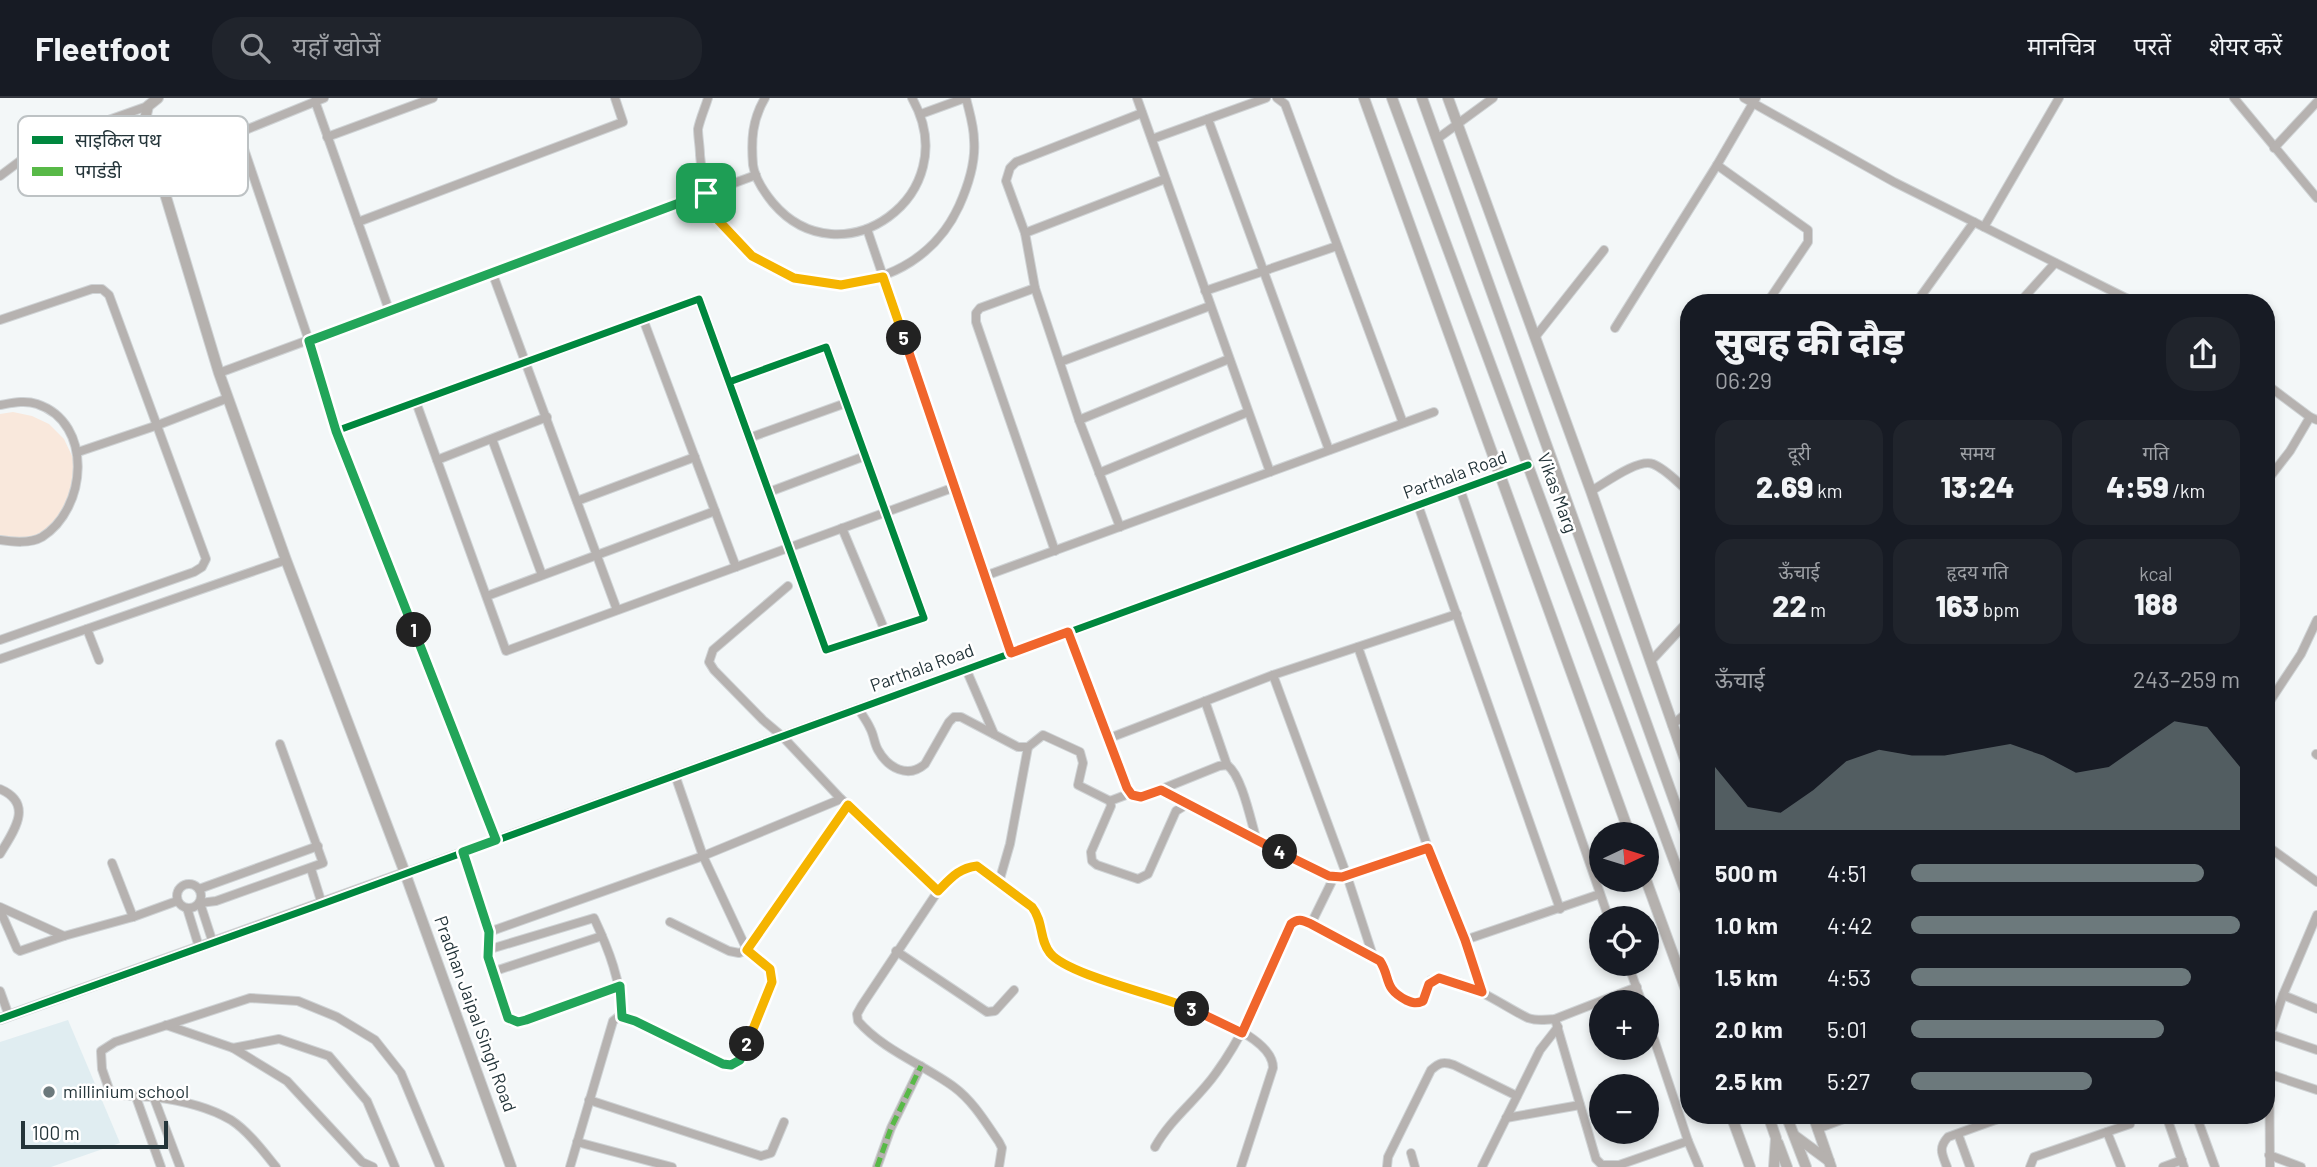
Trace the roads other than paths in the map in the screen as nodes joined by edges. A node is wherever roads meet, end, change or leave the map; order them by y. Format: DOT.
graph roads {
  1 [pos="158,98"];
  2 [pos="324,98"];
  3 [pos="433,98"];
  4 [pos="615,98"];
  5 [pos="708,98"];
  6 [pos="765,98"];
  7 [pos="912,98"];
  8 [pos="966,98"];
  9 [pos="1136,98"];
  10 [pos="1266,98"];
  11 [pos="1278,98"];
  12 [pos="1364,98"];
  13 [pos="1392,98"];
  14 [pos="1422,98"];
  15 [pos="1448,98"];
  16 [pos="1493,98"];
  17 [pos="2059,98"];
  18 [pos="2234,98"];
  19 [pos="1751,100"];
  20 [pos="315,102"];
  21 [pos="2317,102"];
  22 [pos="148,106"];
  23 [pos="1142,113"];
  24 [pos="921,114"];
  25 [pos="120,116"];
  26 [pos="146,116"];
  27 [pos="1208,119"];
  28 [pos="1458,124"];
  29 [pos="248,129"];
  30 [pos="327,137"];
  31 [pos="1152,139"];
  32 [pos="1437,139"];
  33 [pos="2274,148"];
  34 [pos="248,161"];
  35 [pos="18,162"];
  36 [pos="1717,165"];
  37 [pos="756,175"];
  38 [pos="0,176"];
  39 [pos="1165,179"];
  40 [pos="706,193"];
  41 [pos="166,196"];
  42 [pos="2317,198"];
  43 [pos="358,222"];
  44 [pos="1974,222"];
  45 [pos="1983,227"];
  46 [pos="867,229"];
  47 [pos="1026,233"];
  48 [pos="1337,246"];
  49 [pos="1604,250"];
  50 [pos="2055,263"];
  51 [pos="1264,271"];
  52 [pos="492,272"];
  53 [pos="883,277"];
  54 [pos="1035,288"];
  55 [pos="1205,291"];
  56 [pos="1773,294"];
  57 [pos="1922,294"];
  58 [pos="2027,294"];
  59 [pos="2118,294"];
  60 [pos="1210,306"];
  61 [pos="389,310"];
  62 [pos="643,319"];
  63 [pos="0,320"];
  64 [pos="1615,328"];
  65 [pos="1536,336"];
  66 [pos="309,341"];
  67 [pos="1229,359"];
  68 [pos="526,362"];
  69 [pos="1060,362"];
  70 [pos="219,373"];
  71 [pos="729,382"];
  72 [pos="2275,391"];
  73 [pos="228,398"];
  74 [pos="416,402"];
  75 [pos="846,403"];
  76 [pos="0,405"];
  77 [pos="1248,412"];
  78 [pos="1434,412"];
  79 [pos="547,418"];
  80 [pos="2313,418"];
  81 [pos="1080,419"];
  82 [pos="1404,424"];
  83 [pos="158,425"];
  84 [pos="336,431"];
  85 [pos="749,438"];
  86 [pos="492,439"];
  87 [pos="1329,450"];
  88 [pos="78,452"];
  89 [pos="865,456"];
  90 [pos="695,457"];
  91 [pos="437,460"];
  92 [pos="1528,465"];
  93 [pos="2275,470"];
  94 [pos="1270,472"];
  95 [pos="1100,473"];
  96 [pos="1500,475"];
  97 [pos="1680,485"];
  98 [pos="955,487"];
  99 [pos="1460,489"];
  100 [pos="1591,491"];
  101 [pos="769,492"];
  102 [pos="577,501"];
  103 [pos="1418,505"];
  104 [pos="715,510"];
  105 [pos="886,513"];
  106 [pos="1120,527"];
  107 [pos="842,528"];
  108 [pos="0,540"];
  109 [pos="789,548"];
  110 [pos="1055,551"];
  111 [pos="597,554"];
  112 [pos="286,560"];
  113 [pos="736,567"];
  114 [pos="542,575"];
  115 [pos="985,576"];
  116 [pos="788,586"];
  117 [pos="487,596"];
  118 [pos="617,610"];
  119 [pos="1457,614"];
  120 [pos="2317,620"];
  121 [pos="86,629"];
  122 [pos="1680,630"];
  123 [pos="885,631"];
  124 [pos="1068,632"];
  125 [pos="0,640"];
  126 [pos="1358,646"];
  127 [pos="1011,653"];
  128 [pos="0,659"];
  129 [pos="99,660"];
  130 [pos="1651,661"];
  131 [pos="967,669"];
  132 [pos="1273,675"];
  133 [pos="2275,693"];
  134 [pos="1205,701"];
  135 [pos="858,708"];
  136 [pos="1680,718"];
  137 [pos="1672,725"];
  138 [pos="994,734"];
  139 [pos="782,736"];
  140 [pos="1107,739"];
  141 [pos="280,744"];
  142 [pos="1028,747"];
  143 [pos="1680,747"];
  144 [pos="1227,765"];
  145 [pos="675,775"];
  146 [pos="0,789"];
  147 [pos="1161,790"];
  148 [pos="1131,793"];
  149 [pos="1110,801"];
  150 [pos="844,802"];
  151 [pos="1192,806"];
  152 [pos="1680,817"];
  153 [pos="1625,822"];
  154 [pos="496,840"];
  155 [pos="1257,841"];
  156 [pos="318,846"];
  157 [pos="1428,848"];
  158 [pos="463,852"];
  159 [pos="2275,852"];
  160 [pos="0,854"];
  161 [pos="703,856"];
  162 [pos="111,863"];
  163 [pos="311,869"];
  164 [pos="405,873"];
  165 [pos="1347,876"];
  166 [pos="1334,877"];
  167 [pos="1680,877"];
  168 [pos="999,882"];
  169 [pos="2317,882"];
  170 [pos="199,889"];
  171 [pos="938,891"];
  172 [pos="1650,892"];
  173 [pos="1600,894"];
  174 [pos="177,901"];
  175 [pos="200,903"];
  176 [pos="322,904"];
  177 [pos="1604,906"];
  178 [pos="187,908"];
  179 [pos="1560,908"];
  180 [pos="0,909"];
  181 [pos="133,916"];
  182 [pos="2317,917"];
  183 [pos="670,922"];
  184 [pos="1311,924"];
  185 [pos="489,932"];
  186 [pos="64,936"];
  187 [pos="602,936"];
  188 [pos="1465,940"];
  189 [pos="213,943"];
  190 [pos="199,947"];
  191 [pos="488,950"];
  192 [pos="747,950"];
  193 [pos="896,951"];
  194 [pos="1373,956"];
  195 [pos="492,972"];
  196 [pos="1680,973"];
  197 [pos="1633,976"];
  198 [pos="620,986"];
  199 [pos="1637,987"];
  200 [pos="1014,990"];
  201 [pos="1638,990"];
  202 [pos="0,991"];
  203 [pos="1482,992"];
  204 [pos="2283,995"];
  205 [pos="2317,1009"];
  206 [pos="4,1017"];
  207 [pos="622,1017"];
  208 [pos="2275,1019"];
  209 [pos="1557,1023"];
  210 [pos="166,1025"];
  211 [pos="1242,1033"];
  212 [pos="2275,1036"];
  213 [pos="233,1048"];
  214 [pos="2317,1050"];
  215 [pos="1659,1054"];
  216 [pos="921,1066"];
  217 [pos="2275,1077"];
  218 [pos="2317,1090"];
  219 [pos="1517,1096"];
  220 [pos="136,1097"];
  221 [pos="154,1098"];
  222 [pos="589,1100"];
  223 [pos="1580,1105"];
  224 [pos="1680,1117"];
  225 [pos="1506,1118"];
  226 [pos="785,1122"];
  227 [pos="1682,1124"];
  228 [pos="1734,1124"];
  229 [pos="1771,1124"];
  230 [pos="1789,1124"];
  231 [pos="1816,1124"];
  232 [pos="1830,1124"];
  233 [pos="1985,1124"];
  234 [pos="2130,1124"];
  235 [pos="2169,1124"];
  236 [pos="2199,1124"];
  237 [pos="2268,1124"];
  238 [pos="1817,1129"];
  239 [pos="2107,1132"];
  240 [pos="1793,1134"];
  241 [pos="1958,1134"];
  242 [pos="1776,1138"];
  243 [pos="1688,1141"];
  244 [pos="577,1142"];
  245 [pos="1155,1147"];
  246 [pos="1411,1153"];
  247 [pos="2269,1156"];
  248 [pos="1785,1162"];
  249 [pos="2183,1163"];
  250 [pos="1830,1164"];
  251 [pos="1485,1166"];
  252 [pos="1600,1166"];
  253 [pos="160,1167"];
  254 [pos="180,1167"];
  255 [pos="276,1167"];
  256 [pos="373,1167"];
  257 [pos="395,1167"];
  258 [pos="440,1167"];
  259 [pos="511,1167"];
  260 [pos="570,1167"];
  261 [pos="672,1167"];
  262 [pos="877,1167"];
  263 [pos="999,1167"];
  264 [pos="1241,1167"];
  265 [pos="1387,1167"];
  266 [pos="1415,1167"];
  267 [pos="1699,1167"];
  268 [pos="1750,1167"];
  269 [pos="1774,1167"];
  270 [pos="1806,1167"];
  271 [pos="1947,1167"];
  272 [pos="1970,1167"];
  273 [pos="2030,1167"];
  274 [pos="2121,1167"];
  275 [pos="2163,1167"];
  276 [pos="2215,1167"];
  277 [pos="2270,1167"];
  278 [pos="2301,1167"];
  1 -- 22 [label="street"];
  2 -- 20 [label="street"];
  3 -- 30 [label="street"];
  4 -- 43 [label="street"];
  5 -- 40 [label="street"];
  6 -- 37 [label="street"];
  7 -- 24 [label="street"];
  8 -- 24 [label="street"];
  8 -- 53 [label="street"];
  9 -- 23 [label="street"];
  10 -- 27 [label="street"];
  11 -- 48 [label="street"];
  12 -- 96 [label="street"];
  13 -- 92 [label="street, Vikas Marg"];
  14 -- 32 [label="street, Vikas Marg"];
  15 -- 28 [label="street"];
  16 -- 28 [label="street"];
  17 -- 45 [label="street"];
  18 -- 33 [label="street"];
  19 -- 36 [label="street"];
  19 -- 44 [label="street"];
  20 -- 29 [label="street"];
  20 -- 30 [label="street"];
  21 -- 33 [label="street"];
  22 -- 25 [label="street"];
  22 -- 26 [label="street, Pradhan Jaipal Singh Road"];
  23 -- 31 [label="street"];
  23 -- 47 [label="street"];
  24 -- 46 [label="street"];
  27 -- 31 [label="street"];
  27 -- 51 [label="street"];
  28 -- 32 [label="street"];
  28 -- 65 [label="street"];
  30 -- 43 [label="street"];
  31 -- 39 [label="street"];
  32 -- 152 [label="street, Vikas Marg"];
  33 -- 42 [label="street"];
  34 -- 66 [label="street"];
  35 -- 38 [label="street"];
  36 -- 56 [label="street"];
  36 -- 64 [label="street"];
  37 -- 40 [label="street"];
  37 -- 46 [label="street"];
  39 -- 47 [label="street"];
  39 -- 55 [label="street"];
  40 -- 52 [label="street"];
  40 -- 53 [label="street"];
  41 -- 70 [label="street, Pradhan Jaipal Singh Road"];
  43 -- 61 [label="street"];
  44 -- 45 [label="street"];
  44 -- 57 [label="street"];
  45 -- 50 [label="street"];
  46 -- 53 [label="street"];
  47 -- 54 [label="street"];
  48 -- 51 [label="street"];
  48 -- 82 [label="street"];
  49 -- 65 [label="street"];
  50 -- 58 [label="street"];
  50 -- 59 [label="street"];
  51 -- 55 [label="street"];
  51 -- 87 [label="street"];
  52 -- 61 [label="street"];
  52 -- 68 [label="street"];
  53 -- 98 [label="street"];
  54 -- 69 [label="street"];
  54 -- 110 [label="street"];
  55 -- 60 [label="street"];
  60 -- 67 [label="street"];
  60 -- 69 [label="street"];
  61 -- 66 [label="street"];
  62 -- 68 [label="street"];
  62 -- 71 [label="street"];
  62 -- 90 [label="street"];
  63 -- 83 [label="street"];
  65 -- 100 [label="street"];
  66 -- 70 [label="street"];
  66 -- 84 [label="street"];
  67 -- 77 [label="street"];
  67 -- 81 [label="street"];
  68 -- 74 [label="street"];
  68 -- 79 [label="street"];
  69 -- 81 [label="street"];
  70 -- 73 [label="street, Pradhan Jaipal Singh Road"];
  71 -- 75 [label="street"];
  71 -- 85 [label="street"];
  72 -- 80 [label="street"];
  73 -- 83 [label="street"];
  73 -- 112 [label="street, Pradhan Jaipal Singh Road"];
  74 -- 84 [label="street"];
  74 -- 91 [label="street"];
  75 -- 85 [label="street"];
  75 -- 89 [label="street"];
  76 -- 88 [label="street"];
  77 -- 94 [label="street"];
  77 -- 95 [label="street"];
  78 -- 82 [label="street"];
  79 -- 86 [label="street"];
  79 -- 102 [label="street"];
  80 -- 93 [label="street"];
  81 -- 95 [label="street"];
  82 -- 87 [label="street"];
  83 -- 88 [label="street"];
  83 -- 125 [label="street"];
  84 -- 154 [label="street"];
  85 -- 101 [label="street"];
  86 -- 91 [label="street"];
  86 -- 114 [label="street"];
  87 -- 94 [label="street"];
  88 -- 108 [label="street"];
  89 -- 101 [label="street"];
  89 -- 105 [label="street"];
  90 -- 102 [label="street"];
  90 -- 104 [label="street"];
  91 -- 117 [label="street"];
  92 -- 96 [label="street, Parthala Road"];
  92 -- 167 [label="street, Vikas Marg"];
  94 -- 106 [label="street"];
  95 -- 106 [label="street"];
  96 -- 99 [label="street, Parthala Road"];
  96 -- 153 [label="street"];
  97 -- 100 [label="street"];
  98 -- 105 [label="street"];
  98 -- 115 [label="street"];
  99 -- 103 [label="street, Parthala Road"];
  99 -- 173 [label="street"];
  100 -- 130 [label="street"];
  101 -- 109 [label="street"];
  102 -- 111 [label="street"];
  103 -- 119 [label="street"];
  103 -- 124 [label="street, Parthala Road"];
  104 -- 111 [label="street"];
  104 -- 113 [label="street"];
  105 -- 107 [label="street"];
  105 -- 123 [label="street"];
  106 -- 110 [label="street"];
  107 -- 109 [label="street"];
  107 -- 123 [label="street"];
  109 -- 113 [label="street"];
  109 -- 123 [label="street"];
  110 -- 115 [label="street"];
  111 -- 114 [label="street"];
  111 -- 118 [label="street"];
  112 -- 121 [label="street"];
  112 -- 164 [label="street, Pradhan Jaipal Singh Road"];
  113 -- 118 [label="street"];
  114 -- 117 [label="street"];
  115 -- 127 [label="street"];
  116 -- 139 [label="street"];
  117 -- 118 [label="street"];
  119 -- 126 [label="street"];
  119 -- 179 [label="street"];
  120 -- 133 [label="street"];
  121 -- 128 [label="street"];
  121 -- 129 [label="street"];
  122 -- 130 [label="street"];
  124 -- 127 [label="street, Parthala Road"];
  124 -- 140 [label="street"];
  126 -- 132 [label="street"];
  126 -- 157 [label="street"];
  127 -- 131 [label="street, Parthala Road"];
  130 -- 137 [label="street"];
  131 -- 135 [label="street, Parthala Road"];
  131 -- 138 [label="street"];
  132 -- 134 [label="street"];
  132 -- 165 [label="street"];
  134 -- 140 [label="street"];
  134 -- 144 [label="street"];
  135 -- 138 [label="street"];
  135 -- 139 [label="street, Parthala Road"];
  136 -- 137 [label="street"];
  137 -- 143 [label="street"];
  138 -- 142 [label="street"];
  139 -- 145 [label="street, Parthala Road"];
  139 -- 150 [label="street"];
  140 -- 148 [label="street"];
  141 -- 156 [label="street"];
  142 -- 149 [label="street"];
  142 -- 168 [label="street"];
  144 -- 147 [label="street"];
  144 -- 155 [label="street"];
  145 -- 154 [label="street, Parthala Road"];
  145 -- 161 [label="street"];
  146 -- 160 [label="street"];
  147 -- 148 [label="street"];
  147 -- 151 [label="street"];
  148 -- 149 [label="street"];
  149 -- 151 [label="street"];
  150 -- 161 [label="street"];
  150 -- 171 [label="street"];
  150 -- 192 [label="street"];
  151 -- 155 [label="street"];
  154 -- 158 [label="street, Parthala Road"];
  155 -- 166 [label="street"];
  156 -- 163 [label="street"];
  156 -- 170 [label="street"];
  157 -- 165 [label="street"];
  157 -- 188 [label="street"];
  158 -- 164 [label="street, Parthala Road"];
  158 -- 185 [label="street"];
  159 -- 169 [label="street"];
  161 -- 185 [label="street"];
  161 -- 192 [label="street"];
  162 -- 181 [label="street"];
  163 -- 175 [label="street"];
  163 -- 176 [label="street"];
  164 -- 176 [label="street"];
  164 -- 259 [label="street, Pradhan Jaipal Singh Road"];
  165 -- 166 [label="street"];
  165 -- 194 [label="street"];
  166 -- 184 [label="street"];
  168 -- 171 [label="street"];
  168 -- 211 [label="street"];
  170 -- 174 [label="street"];
  170 -- 175 [label="street"];
  171 -- 193 [label="street"];
  172 -- 196 [label="street"];
  173 -- 177 [label="street"];
  173 -- 179 [label="street"];
  174 -- 178 [label="street"];
  174 -- 181 [label="street"];
  175 -- 178 [label="street"];
  175 -- 189 [label="street"];
  176 -- 189 [label="street"];
  178 -- 190 [label="street"];
  179 -- 188 [label="street"];
  180 -- 186 [label="street"];
  180 -- 186 [label="street"];
  181 -- 186 [label="street"];
  182 -- 204 [label="street"];
  183 -- 192 [label="street"];
  184 -- 194 [label="street"];
  184 -- 211 [label="street"];
  185 -- 191 [label="street"];
  187 -- 191 [label="street"];
  187 -- 195 [label="street"];
  187 -- 198 [label="street"];
  188 -- 203 [label="street"];
  189 -- 190 [label="street"];
  190 -- 206 [label="street"];
  191 -- 195 [label="street"];
  192 -- 207 [label="street"];
  193 -- 200 [label="street"];
  193 -- 216 [label="street"];
  194 -- 203 [label="street"];
  195 -- 198 [label="street"];
  197 -- 199 [label="street"];
  198 -- 207 [label="street"];
  199 -- 201 [label="street"];
  199 -- 209 [label="street"];
  202 -- 206 [label="street"];
  203 -- 209 [label="street"];
  204 -- 205 [label="street"];
  204 -- 208 [label="street"];
  207 -- 222 [label="street"];
  209 -- 219 [label="street"];
  209 -- 223 [label="street"];
  210 -- 213 [label="street"];
  210 -- 220 [label="street"];
  210 -- 258 [label="street"];
  211 -- 245 [label="street"];
  211 -- 264 [label="street"];
  212 -- 214 [label="street"];
  213 -- 256 [label="street"];
  213 -- 257 [label="street"];
  215 -- 224 [label="street"];
  216 -- 262 [label="street"];
  216 -- 263 [label="street"];
  217 -- 218 [label="street"];
  219 -- 225 [label="street"];
  219 -- 265 [label="street"];
  220 -- 221 [label="street"];
  220 -- 253 [label="street"];
  221 -- 254 [label="street"];
  221 -- 255 [label="street"];
  222 -- 226 [label="street"];
  222 -- 244 [label="street"];
  223 -- 225 [label="street"];
  223 -- 252 [label="street"];
  225 -- 251 [label="street"];
  227 -- 243 [label="street"];
  228 -- 268 [label="street"];
  229 -- 242 [label="street"];
  230 -- 240 [label="street"];
  231 -- 238 [label="street"];
  232 -- 238 [label="street"];
  233 -- 241 [label="street"];
  234 -- 239 [label="street"];
  235 -- 249 [label="street"];
  236 -- 276 [label="street"];
  237 -- 247 [label="street"];
  238 -- 250 [label="street"];
  239 -- 273 [label="street"];
  239 -- 274 [label="street"];
  240 -- 250 [label="street"];
  240 -- 270 [label="street"];
  241 -- 271 [label="street"];
  241 -- 272 [label="street"];
  242 -- 248 [label="street"];
  242 -- 269 [label="street"];
  243 -- 252 [label="street"];
  243 -- 267 [label="street"];
  244 -- 260 [label="street"];
  244 -- 261 [label="street"];
  246 -- 266 [label="street"];
  247 -- 277 [label="street"];
  247 -- 278 [label="street"];
  249 -- 275 [label="street"];
}
